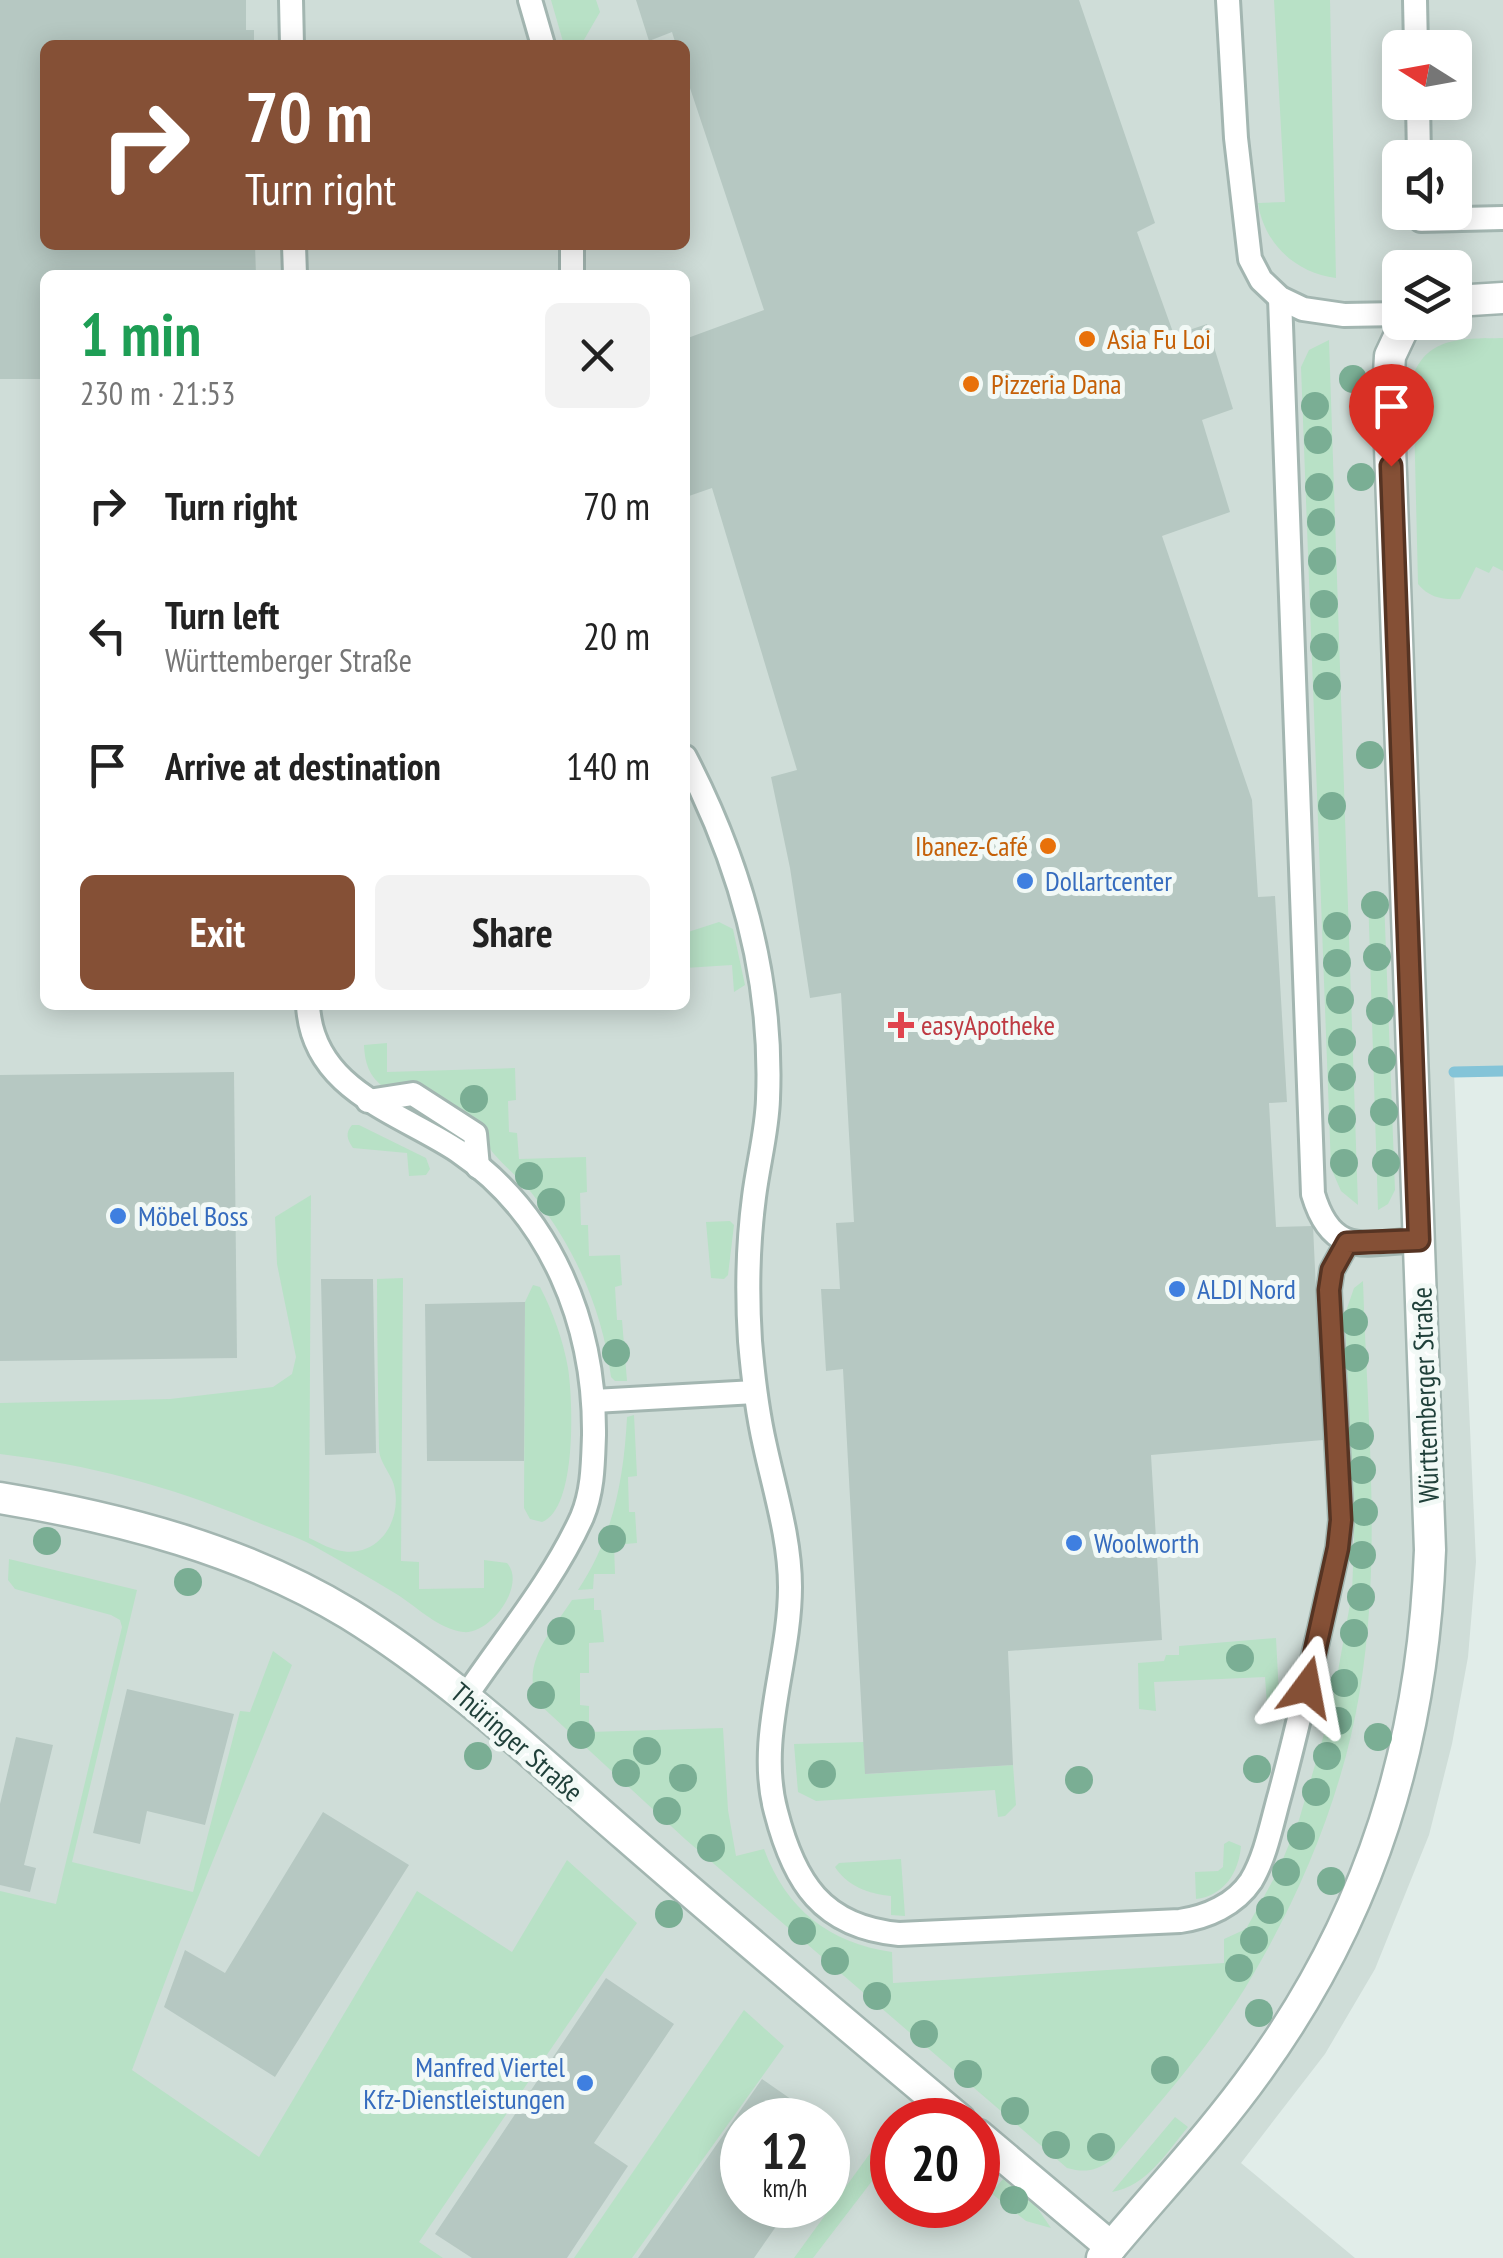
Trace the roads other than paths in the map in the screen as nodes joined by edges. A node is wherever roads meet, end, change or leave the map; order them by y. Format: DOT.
graph roads {
  1 [pos="291,0"];
  2 [pos="530,0"];
  3 [pos="1228,0"];
  4 [pos="1415,0"];
  5 [pos="1416,30"];
  6 [pos="292,40"];
  7 [pos="542,40"];
  8 [pos="1503,218"];
  9 [pos="1472,219"];
  10 [pos="1280,298"];
  11 [pos="1503,298"];
  12 [pos="1472,300"];
  13 [pos="1382,314"];
  14 [pos="1398,340"];
  15 [pos="690,767"];
  16 [pos="309,1010"];
  17 [pos="1419,1240"];
  18 [pos="1347,1243"];
  19 [pos="755,1392"];
  20 [pos="594,1401"];
  21 [pos="0,1498"];
  22 [pos="466,1696"];
  23 [pos="934,2098"];
  24 [pos="1000,2155"];
  25 [pos="1106,2252"];
  1 -- 6 [label="lane"];
  2 -- 7 [label="lane"];
  3 -- 10 [label="lane"];
  4 -- 5 [label="lane"];
  8 -- 9 [label="lane"];
  10 -- 13 [label="lane"];
  10 -- 18 [label="lane"];
  11 -- 12 [label="street"];
  14 -- 17 [label="street, Württemberger Straße"];
  15 -- 19 [label="lane"];
  16 -- 20 [label="lane"];
  17 -- 18 [label="lane"];
  17 -- 25 [label="street, Württemberger Straße"];
  18 -- 19 [label="lane"];
  19 -- 20 [label="lane"];
  20 -- 22 [label="lane"];
  21 -- 22 [label="street, Thüringer Straße"];
  22 -- 23 [label="street, Thüringer Straße"];
  24 -- 25 [label="street"];
}
